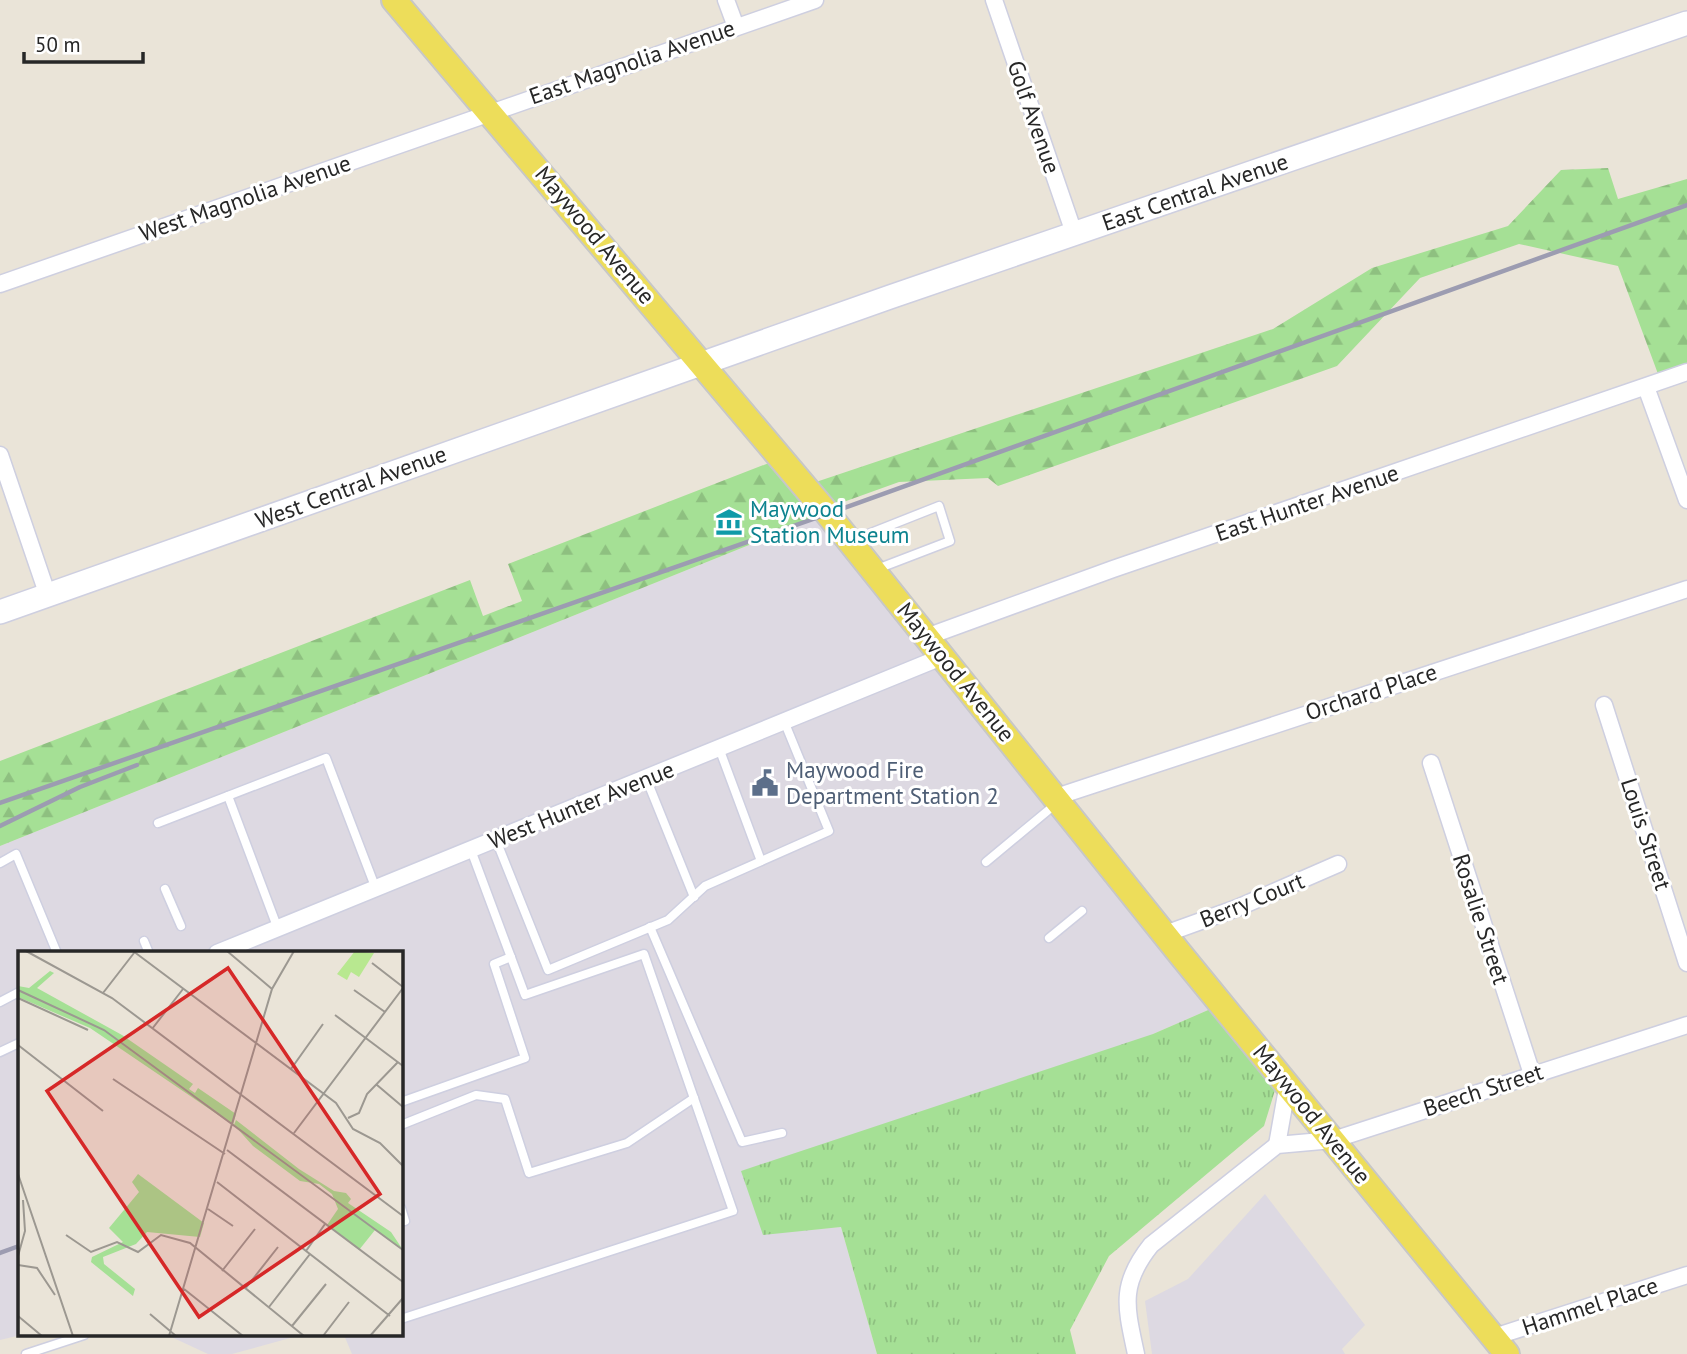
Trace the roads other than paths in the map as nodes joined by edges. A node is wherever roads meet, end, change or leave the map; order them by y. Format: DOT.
graph roads {
  1 [pos="394,0"];
  2 [pos="726,0"];
  3 [pos="815,0"];
  4 [pos="994,0"];
  5 [pos="1687,23"];
  6 [pos="736,27"];
  7 [pos="490,112"];
  8 [pos="1074,233"];
  9 [pos="0,284"];
  10 [pos="703,362"];
  11 [pos="1687,372"];
  12 [pos="1646,387"];
  13 [pos="0,455"];
  14 [pos="1687,500"];
  15 [pos="850,541"];
  16 [pos="874,570"];
  17 [pos="1687,589"];
  18 [pos="48,596"];
  19 [pos="0,612"];
  20 [pos="929,636"];
  21 [pos="944,656"];
  22 [pos="1604,705"];
  23 [pos="784,722"];
  24 [pos="719,748"];
  25 [pos="1431,763"];
  26 [pos="646,778"];
  27 [pos="228,796"];
  28 [pos="1058,799"];
  29 [pos="158,823"];
  30 [pos="496,839"];
  31 [pos="471,850"];
  32 [pos="761,861"];
  33 [pos="986,862"];
  34 [pos="0,863"];
  35 [pos="1338,864"];
  36 [pos="165,889"];
  37 [pos="376,889"];
  38 [pos="694,897"];
  39 [pos="1082,911"];
  40 [pos="181,926"];
  41 [pos="650,927"];
  42 [pos="278,929"];
  43 [pos="1164,934"];
  44 [pos="1049,938"];
  45 [pos="144,941"];
  46 [pos="56,951"];
  47 [pos="148,951"];
  48 [pos="222,951"];
  49 [pos="511,957"];
  50 [pos="1687,963"];
  51 [pos="18,993"];
  52 [pos="0,1002"];
  53 [pos="1687,1025"];
  54 [pos="18,1043"];
  55 [pos="0,1052"];
  56 [pos="1532,1074"];
  57 [pos="1288,1083"];
  58 [pos="694,1098"];
  59 [pos="402,1102"];
  60 [pos="402,1125"];
  61 [pos="782,1133"];
  62 [pos="1333,1140"];
  63 [pos="1277,1145"];
  64 [pos="402,1211"];
  65 [pos="405,1221"];
  66 [pos="1687,1275"];
  67 [pos="402,1319"];
  68 [pos="81,1336"];
  69 [pos="1500,1346"];
  70 [pos="26,1354"];
  71 [pos="1136,1354"];
  1 -- 7 [label="main road, Maywood Avenue"];
  2 -- 6 [label="street"];
  3 -- 6 [label="street, East Magnolia Avenue"];
  4 -- 8 [label="street, Golf Avenue"];
  5 -- 8 [label="street, East Central Avenue"];
  6 -- 7 [label="street, East Magnolia Avenue"];
  7 -- 9 [label="street, West Magnolia Avenue"];
  7 -- 10 [label="main road, Maywood Avenue"];
  8 -- 10 [label="street, East Central Avenue"];
  10 -- 15 [label="main road, Maywood Avenue"];
  10 -- 18 [label="street, West Central Avenue"];
  11 -- 12 [label="street, East Hunter Avenue"];
  12 -- 14 [label="street"];
  12 -- 20 [label="street, East Hunter Avenue"];
  13 -- 18 [label="street"];
  15 -- 16 [label="main road, Maywood Avenue"];
  15 -- 16 [label="lane"];
  16 -- 20 [label="main road, Maywood Avenue"];
  17 -- 28 [label="street, Orchard Place"];
  18 -- 19 [label="street, West Central Avenue"];
  20 -- 21 [label="main road, Maywood Avenue"];
  21 -- 23 [label="street, West Hunter Avenue"];
  21 -- 28 [label="main road, Maywood Avenue"];
  22 -- 50 [label="street, Louis Street"];
  23 -- 24 [label="street, West Hunter Avenue"];
  23 -- 32 [label="lane"];
  24 -- 26 [label="street, West Hunter Avenue"];
  24 -- 32 [label="lane"];
  25 -- 56 [label="street, Rosalie Street"];
  26 -- 30 [label="street, West Hunter Avenue"];
  26 -- 38 [label="lane"];
  27 -- 29 [label="lane"];
  27 -- 37 [label="lane"];
  27 -- 42 [label="lane"];
  28 -- 33 [label="lane"];
  28 -- 43 [label="main road, Maywood Avenue"];
  30 -- 31 [label="street, West Hunter Avenue"];
  30 -- 41 [label="lane"];
  31 -- 37 [label="street, West Hunter Avenue"];
  31 -- 49 [label="lane"];
  32 -- 38 [label="lane"];
  34 -- 46 [label="lane"];
  35 -- 43 [label="street, Berry Court"];
  36 -- 40 [label="lane"];
  37 -- 42 [label="street, West Hunter Avenue"];
  38 -- 41 [label="lane"];
  39 -- 44 [label="lane"];
  41 -- 61 [label="lane"];
  42 -- 48 [label="street, West Hunter Avenue"];
  43 -- 57 [label="main road, Maywood Avenue"];
  45 -- 47 [label="lane"];
  49 -- 58 [label="lane"];
  49 -- 59 [label="lane"];
  51 -- 52 [label="lane"];
  53 -- 56 [label="street, Beech Street"];
  54 -- 55 [label="lane"];
  56 -- 62 [label="street, Beech Street"];
  57 -- 62 [label="main road, Maywood Avenue"];
  57 -- 63 [label="street"];
  58 -- 60 [label="lane"];
  58 -- 67 [label="lane"];
  62 -- 63 [label="street, Beech Street"];
  62 -- 69 [label="main road, Maywood Avenue"];
  63 -- 71 [label="street"];
  64 -- 65 [label="lane"];
  66 -- 69 [label="street, Hammel Place"];
  68 -- 70 [label="lane"];
}
